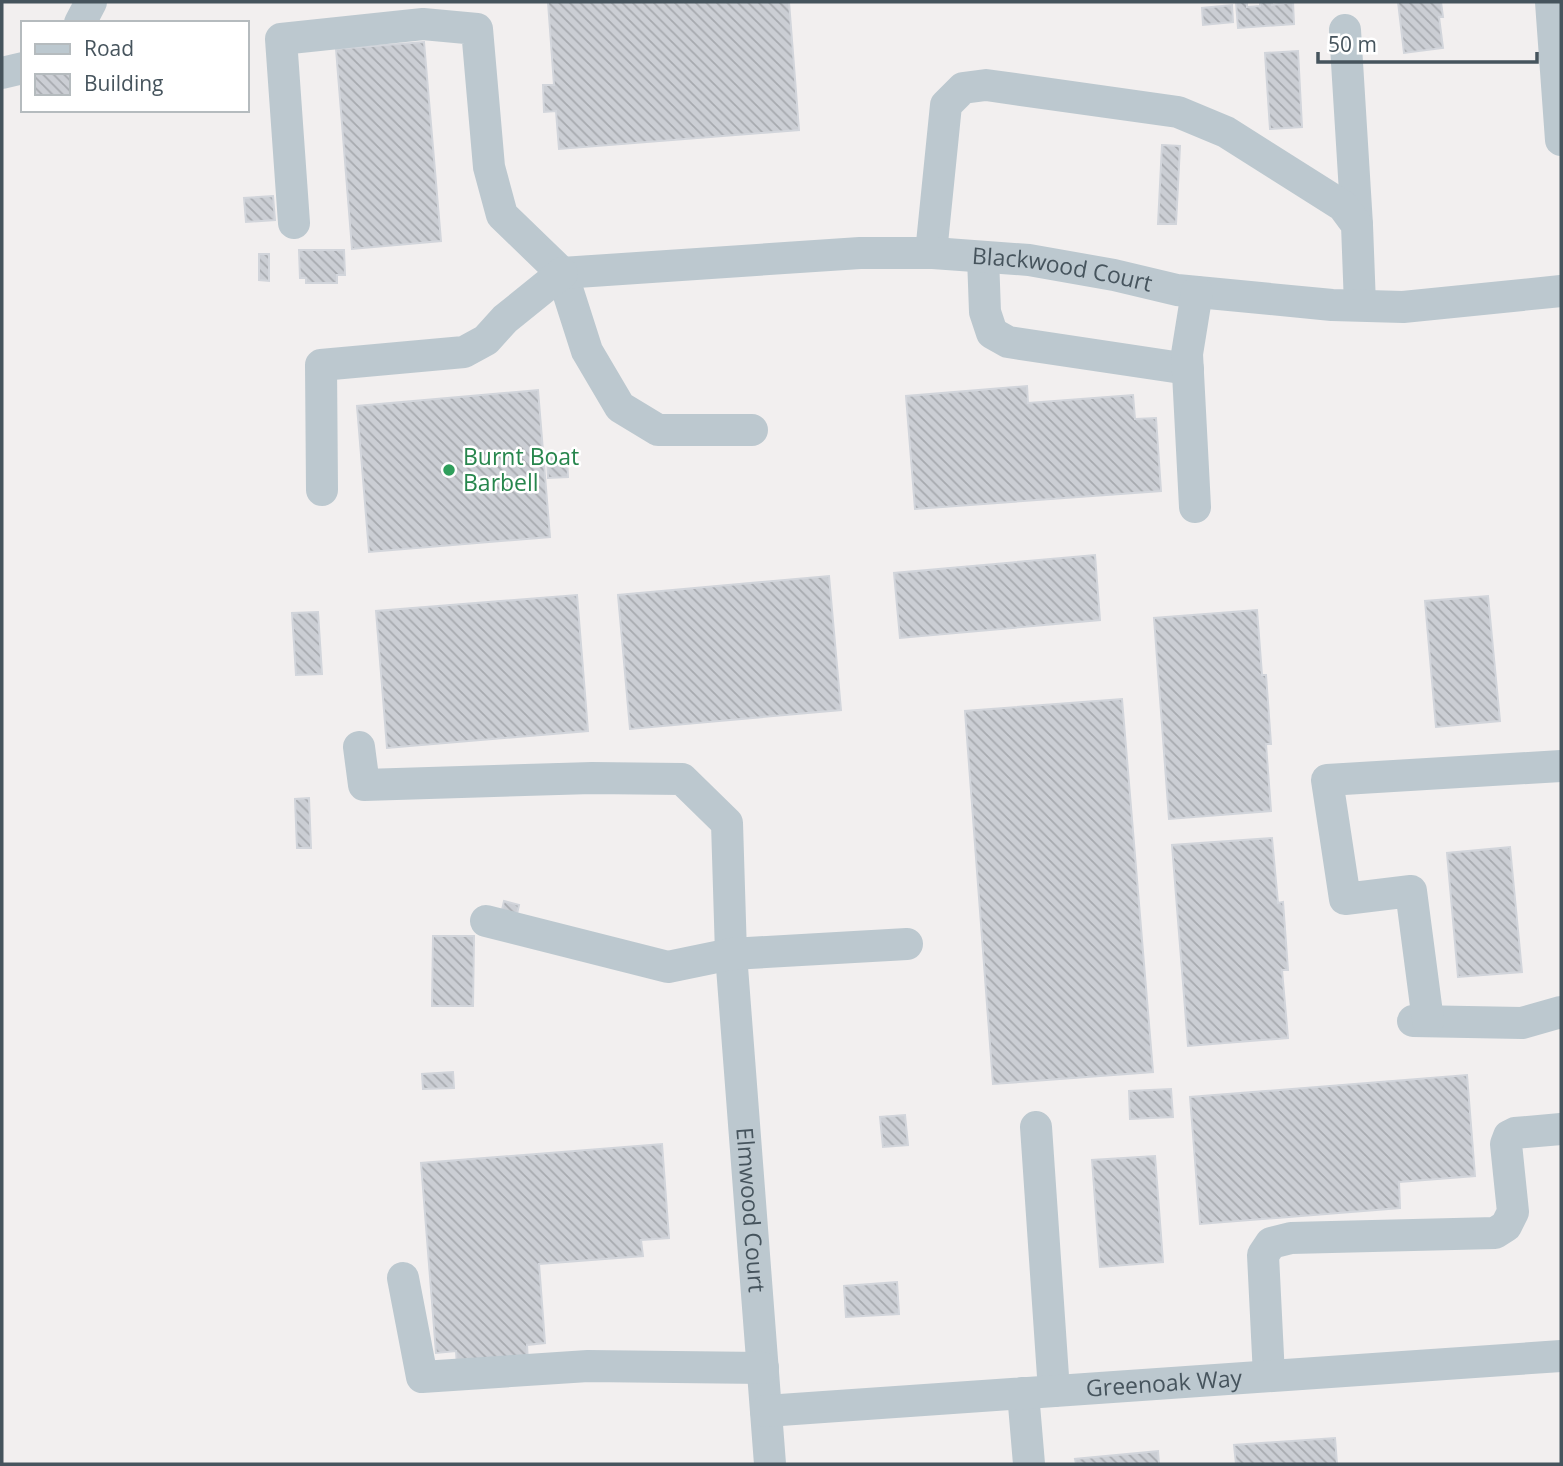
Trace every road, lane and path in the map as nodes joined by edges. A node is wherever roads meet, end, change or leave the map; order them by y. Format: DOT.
graph roads {
  1 [pos="91,2"];
  2 [pos="1550,2"];
  3 [pos="81,21"];
  4 [pos="1345,30"];
  5 [pos="1558,44"];
  6 [pos="21,68"];
  7 [pos="2,73"];
  8 [pos="1561,140"];
  9 [pos="294,223"];
  10 [pos="1357,225"];
  11 [pos="931,253"];
  12 [pos="983,257"];
  13 [pos="562,273"];
  14 [pos="1561,291"];
  15 [pos="1197,292"];
  16 [pos="1360,305"];
  17 [pos="1188,369"];
  18 [pos="751,430"];
  19 [pos="322,490"];
  20 [pos="1195,507"];
  21 [pos="359,747"];
  22 [pos="1561,766"];
  23 [pos="486,921"];
  24 [pos="907,944"];
  25 [pos="731,954"];
  26 [pos="1561,1012"];
  27 [pos="1036,1128"];
  28 [pos="1561,1129"];
  29 [pos="403,1278"];
  30 [pos="1561,1356"];
  31 [pos="763,1368"];
  32 [pos="1269,1376"];
  33 [pos="1054,1391"];
  34 [pos="1023,1393"];
  35 [pos="766,1411"];
  36 [pos="770,1464"];
  37 [pos="1029,1464"];
  1 -- 3 [label="street"];
  2 -- 5 [label="street"];
  4 -- 10 [label="street"];
  5 -- 8 [label="street"];
  6 -- 7 [label="street"];
  9 -- 13 [label="street"];
  10 -- 11 [label="street"];
  10 -- 16 [label="street"];
  11 -- 12 [label="street, Blackwood Court"];
  11 -- 13 [label="street, Blackwood Court"];
  12 -- 15 [label="street, Blackwood Court"];
  12 -- 17 [label="street"];
  13 -- 18 [label="street"];
  13 -- 19 [label="street"];
  14 -- 16 [label="street, Blackwood Court"];
  15 -- 16 [label="street, Blackwood Court"];
  15 -- 17 [label="street"];
  17 -- 20 [label="street"];
  21 -- 25 [label="street, Elmwood Court"];
  22 -- 26 [label="street"];
  23 -- 25 [label="street"];
  24 -- 25 [label="street"];
  25 -- 31 [label="street, Elmwood Court"];
  27 -- 33 [label="street"];
  28 -- 32 [label="street"];
  29 -- 31 [label="street"];
  30 -- 32 [label="street, Greenoak Way"];
  31 -- 35 [label="street, Elmwood Court"];
  32 -- 33 [label="street, Greenoak Way"];
  33 -- 34 [label="street, Greenoak Way"];
  34 -- 35 [label="street, Greenoak Way"];
  34 -- 37 [label="street"];
  35 -- 36 [label="street, Elmwood Court"];
}
